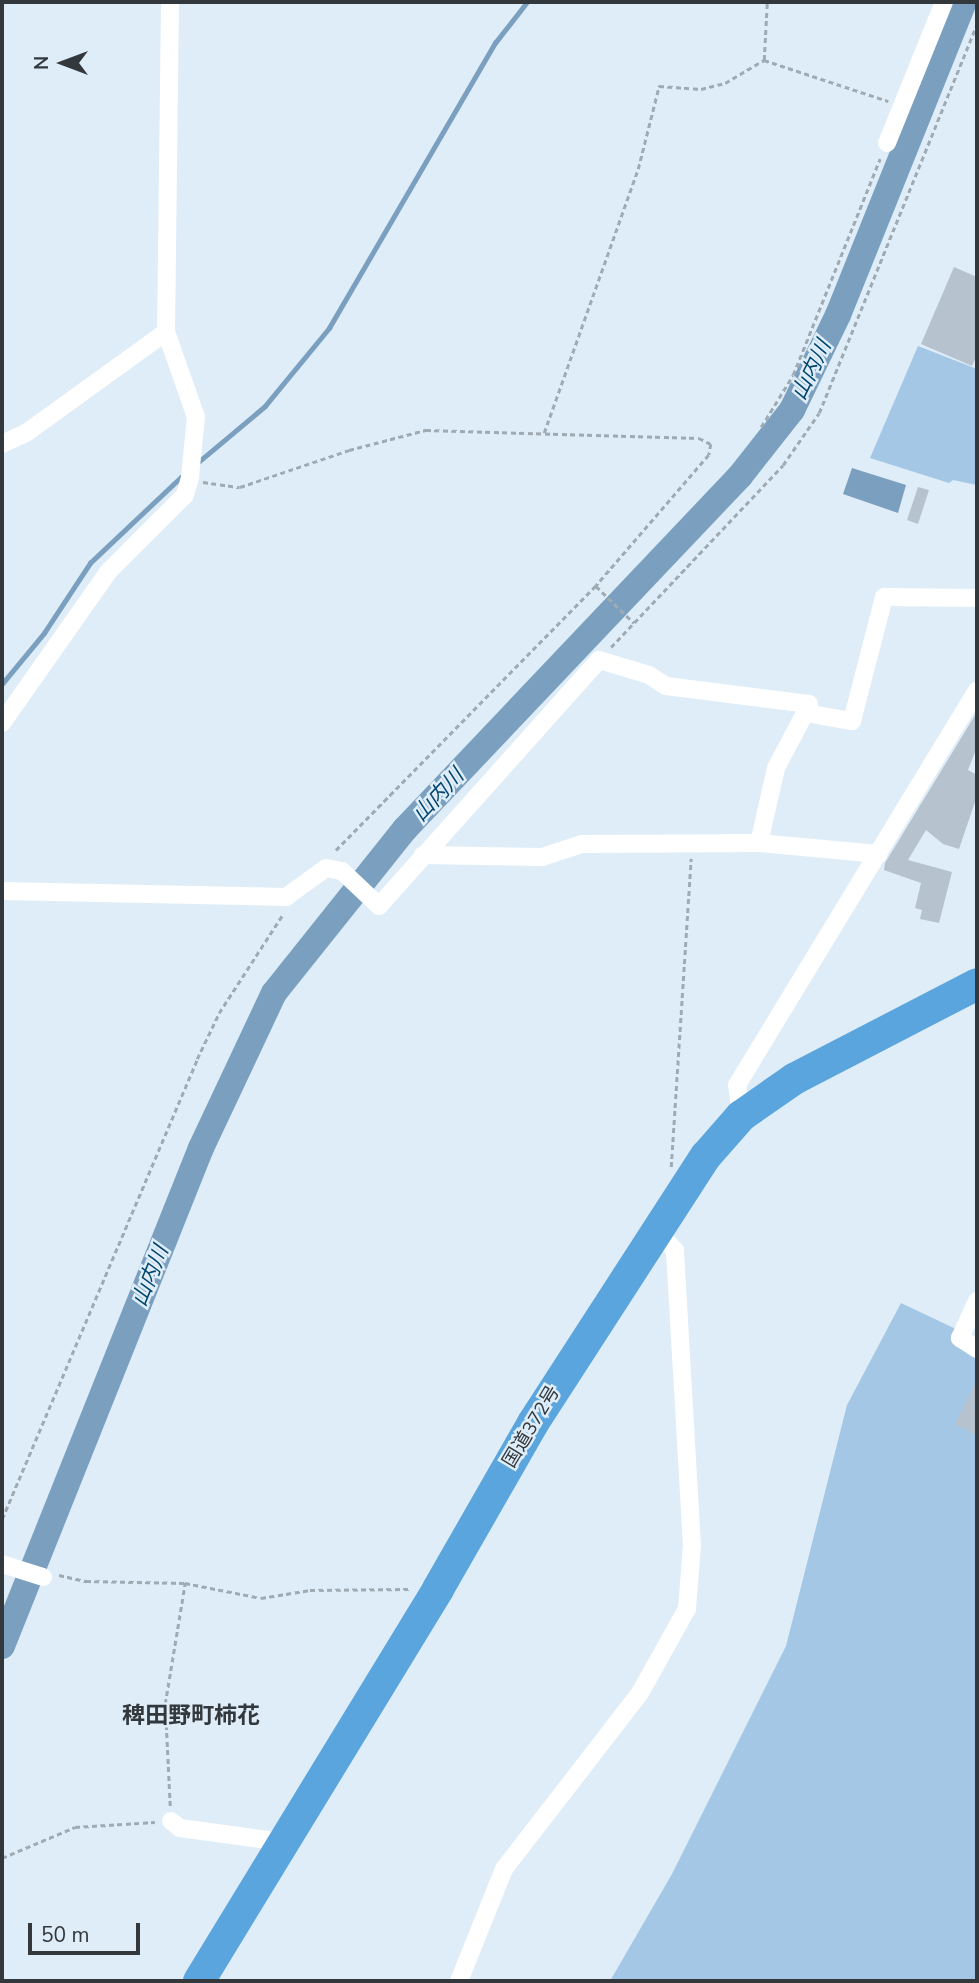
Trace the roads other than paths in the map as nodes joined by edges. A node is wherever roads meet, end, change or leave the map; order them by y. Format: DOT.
graph roads {
  1 [pos="170,2"];
  2 [pos="944,2"];
  3 [pos="887,143"];
  4 [pos="166,332"];
  5 [pos="2,444"];
  6 [pos="977,598"];
  7 [pos="977,691"];
  8 [pos="805,713"];
  9 [pos="2,723"];
  10 [pos="759,843"];
  11 [pos="878,854"];
  12 [pos="424,855"];
  13 [pos="2,891"];
  14 [pos="977,984"];
  15 [pos="741,1116"];
  16 [pos="654,1230"];
  17 [pos="977,1301"];
  18 [pos="977,1349"];
  19 [pos="7,1565"];
  20 [pos="43,1577"];
  21 [pos="171,1821"];
  22 [pos="282,1842"];
  23 [pos="199,1981"];
  24 [pos="459,1981"];
  1 -- 4 [label="street"];
  2 -- 3 [label="street"];
  4 -- 5 [label="street"];
  4 -- 9 [label="street"];
  6 -- 8 [label="street"];
  7 -- 11 [label="street"];
  8 -- 10 [label="street"];
  8 -- 12 [label="street"];
  10 -- 11 [label="street"];
  10 -- 12 [label="street"];
  11 -- 15 [label="street"];
  12 -- 13 [label="street"];
  14 -- 15 [label="highway, 国道372号"];
  15 -- 16 [label="highway, 国道372号"];
  16 -- 22 [label="highway, 国道372号"];
  16 -- 24 [label="street"];
  17 -- 18 [label="street"];
  19 -- 20 [label="street"];
  21 -- 22 [label="street"];
  22 -- 23 [label="highway, 国道372号"];
}
